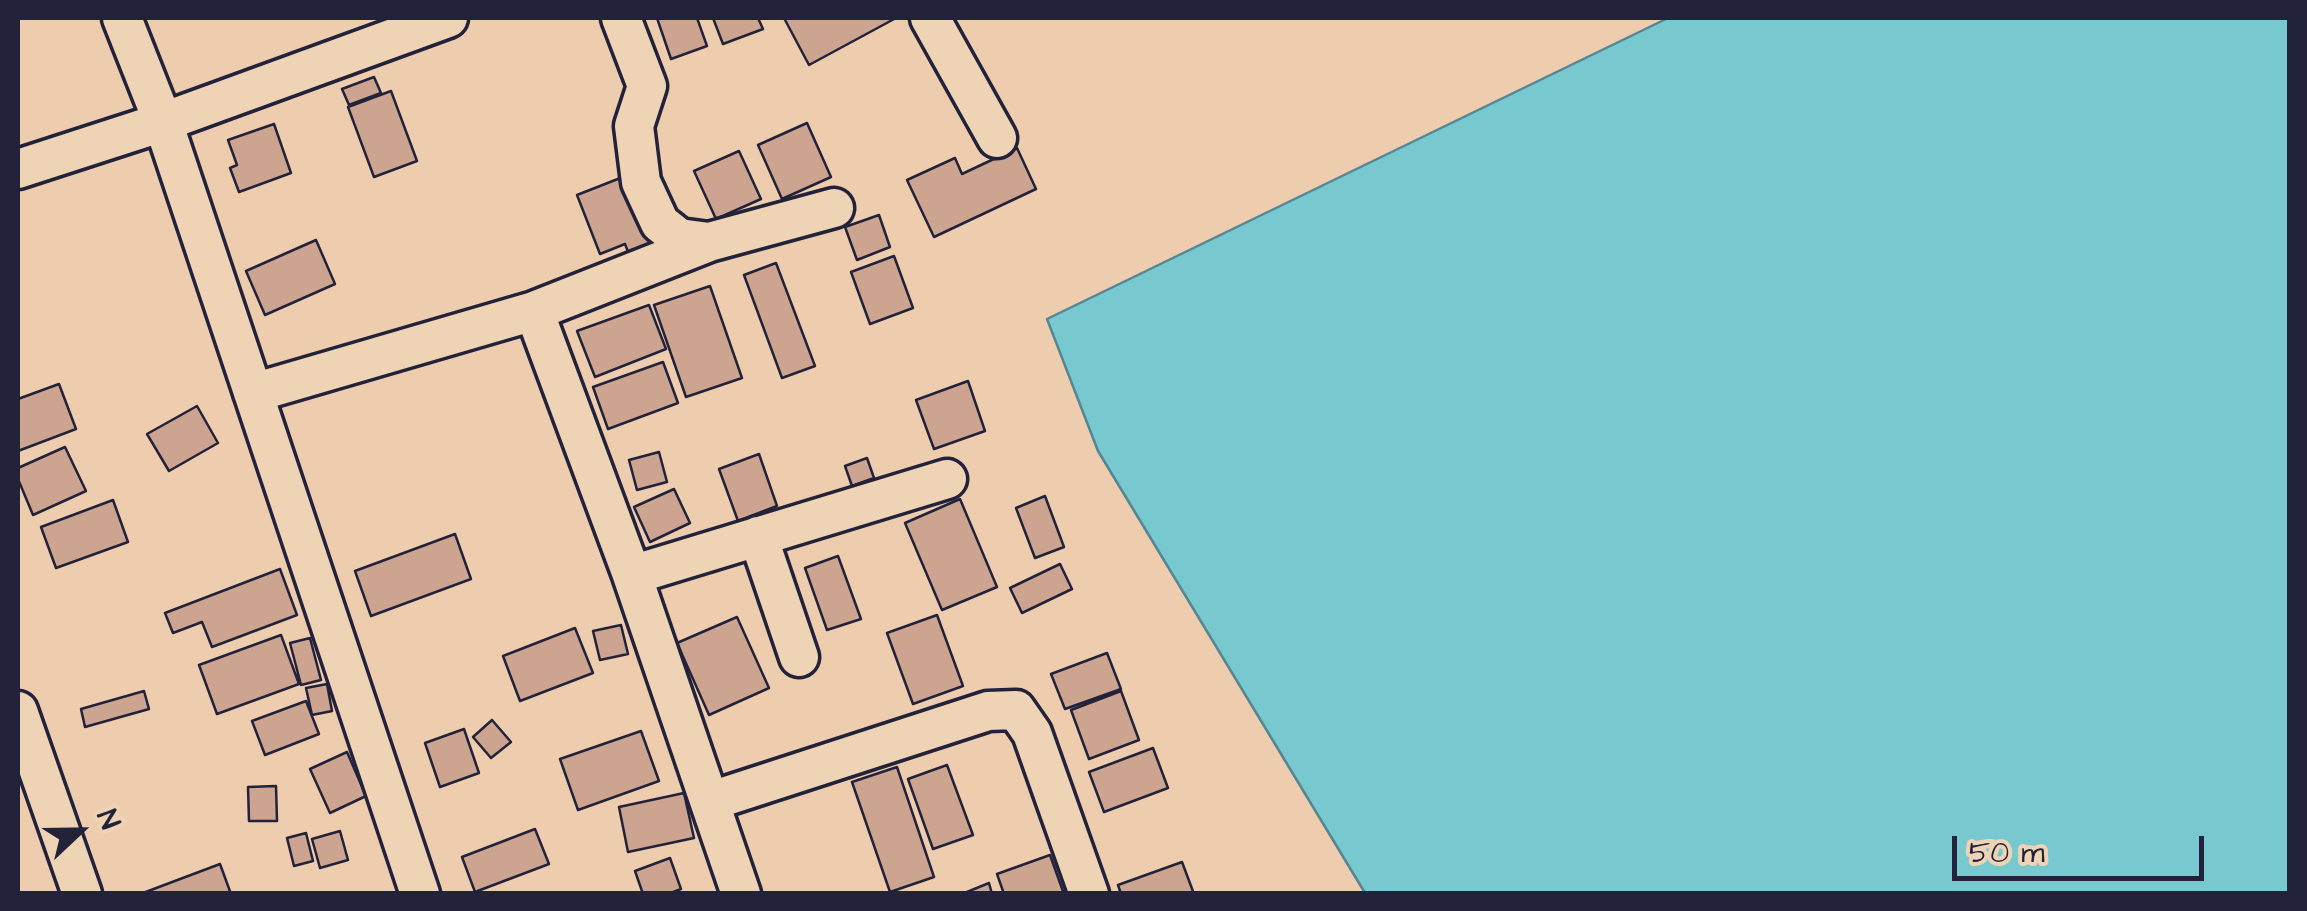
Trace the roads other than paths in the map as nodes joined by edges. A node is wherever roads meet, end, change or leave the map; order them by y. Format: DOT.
graph roads {
  1 [pos="122,18"];
  2 [pos="448,18"];
  3 [pos="621,18"];
  4 [pos="930,18"];
  5 [pos="164,122"];
  6 [pos="997,138"];
  7 [pos="18,168"];
  8 [pos="834,208"];
  9 [pos="709,242"];
  10 [pos="534,310"];
  11 [pos="252,393"];
  12 [pos="947,479"];
  13 [pos="758,536"];
  14 [pos="632,575"];
  15 [pos="799,656"];
  16 [pos="18,711"];
  17 [pos="711,802"];
  18 [pos="82,894"];
  19 [pos="420,894"];
  20 [pos="741,894"];
  21 [pos="1090,894"];
  1 -- 5 [label="street"];
  2 -- 5 [label="street"];
  3 -- 9 [label="street"];
  4 -- 6 [label="street"];
  5 -- 7 [label="street"];
  5 -- 11 [label="street"];
  8 -- 9 [label="street"];
  9 -- 10 [label="street"];
  10 -- 11 [label="street"];
  10 -- 14 [label="street"];
  11 -- 19 [label="street"];
  12 -- 13 [label="street"];
  13 -- 14 [label="street"];
  13 -- 15 [label="street"];
  14 -- 17 [label="street"];
  16 -- 18 [label="street"];
  17 -- 20 [label="street"];
  17 -- 21 [label="street"];
}
